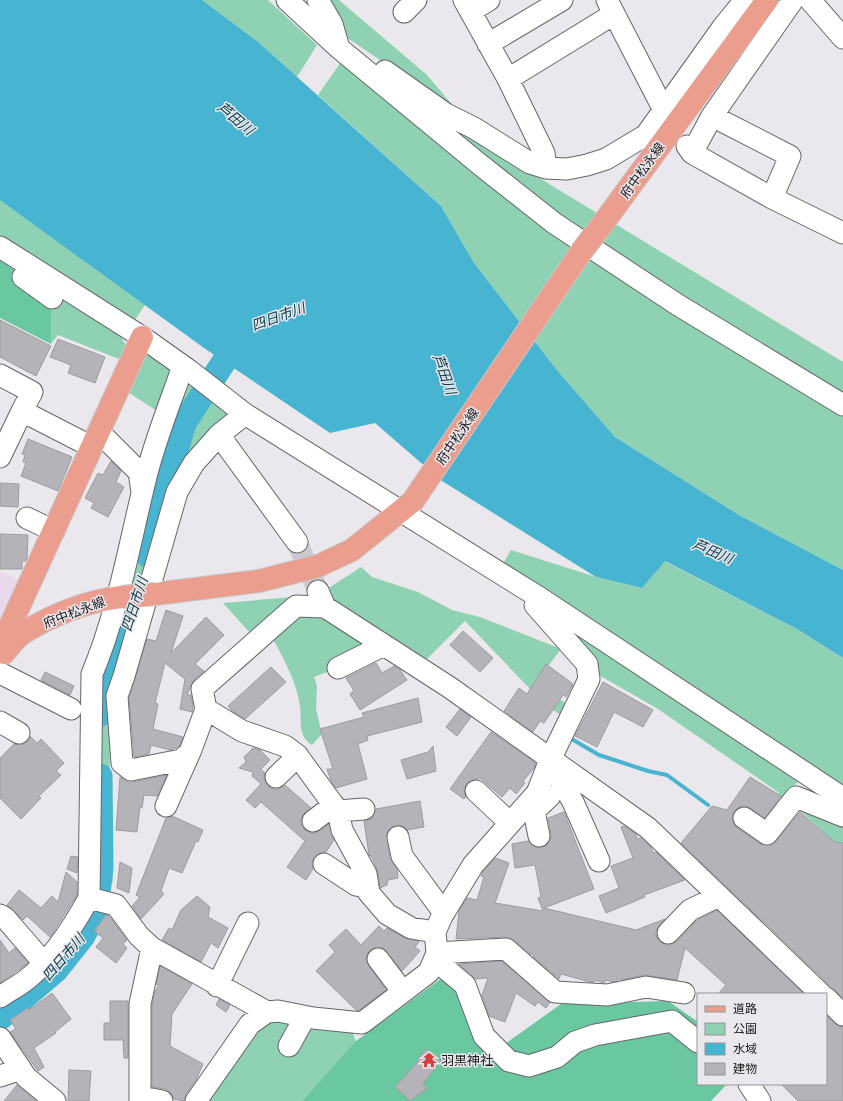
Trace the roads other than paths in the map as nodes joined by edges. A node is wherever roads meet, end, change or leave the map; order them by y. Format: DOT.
graph roads {
  1 [pos="287,0"];
  2 [pos="318,0"];
  3 [pos="489,0"];
  4 [pos="562,0"];
  5 [pos="745,0"];
  6 [pos="767,0"];
  7 [pos="793,0"];
  8 [pos="810,0"];
  9 [pos="467,6"];
  10 [pos="611,7"];
  11 [pos="843,38"];
  12 [pos="488,44"];
  13 [pos="340,49"];
  14 [pos="508,78"];
  15 [pos="667,116"];
  16 [pos="712,116"];
  17 [pos="546,168"];
  18 [pos="772,198"];
  19 [pos="843,233"];
  20 [pos="0,247"];
  21 [pos="0,260"];
  22 [pos="52,298"];
  23 [pos="142,337"];
  24 [pos="186,368"];
  25 [pos="0,375"];
  26 [pos="843,405"];
  27 [pos="22,411"];
  28 [pos="245,414"];
  29 [pos="219,435"];
  30 [pos="96,440"];
  31 [pos="0,457"];
  32 [pos="142,492"];
  33 [pos="407,506"];
  34 [pos="27,518"];
  35 [pos="54,531"];
  36 [pos="297,542"];
  37 [pos="120,597"];
  38 [pos="540,598"];
  39 [pos="384,645"];
  40 [pos="0,648"];
  41 [pos="0,659"];
  42 [pos="338,668"];
  43 [pos="0,673"];
  44 [pos="71,708"];
  45 [pos="206,709"];
  46 [pos="0,722"];
  47 [pos="19,733"];
  48 [pos="190,752"];
  49 [pos="292,752"];
  50 [pos="550,760"];
  51 [pos="272,772"];
  52 [pos="476,791"];
  53 [pos="843,798"];
  54 [pos="166,806"];
  55 [pos="336,808"];
  56 [pos="364,809"];
  57 [pos="843,816"];
  58 [pos="744,818"];
  59 [pos="313,821"];
  60 [pos="510,823"];
  61 [pos="539,836"];
  62 [pos="398,837"];
  63 [pos="599,861"];
  64 [pos="324,864"];
  65 [pos="369,893"];
  66 [pos="719,896"];
  67 [pos="98,900"];
  68 [pos="444,913"];
  69 [pos="0,915"];
  70 [pos="248,923"];
  71 [pos="436,932"];
  72 [pos="668,933"];
  73 [pos="152,948"];
  74 [pos="436,956"];
  75 [pos="378,958"];
  76 [pos="44,963"];
  77 [pos="217,986"];
  78 [pos="403,992"];
  79 [pos="684,993"];
  80 [pos="820,993"];
  81 [pos="0,997"];
  82 [pos="827,999"];
  83 [pos="267,1012"];
  84 [pos="843,1015"];
  85 [pos="305,1017"];
  86 [pos="0,1038"];
  87 [pos="697,1041"];
  88 [pos="289,1046"];
  89 [pos="21,1069"];
  90 [pos="0,1076"];
  91 [pos="750,1085"];
  92 [pos="55,1101"];
  93 [pos="140,1101"];
  94 [pos="162,1101"];
  95 [pos="196,1101"];
  96 [pos="760,1101"];
  1 -- 13 [label="street"];
  2 -- 13 [label="street"];
  3 -- 9 [label="street"];
  4 -- 12 [label="street"];
  5 -- 15 [label="street"];
  6 -- 33 [label="main road, 府中松永線, bridge"];
  7 -- 16 [label="street"];
  8 -- 11 [label="street"];
  9 -- 12 [label="street"];
  10 -- 14 [label="street"];
  10 -- 15 [label="street"];
  12 -- 14 [label="street"];
  13 -- 17 [label="street"];
  13 -- 26 [label="street"];
  14 -- 17 [label="street"];
  15 -- 17 [label="street"];
  16 -- 18 [label="street"];
  16 -- 18 [label="street"];
  18 -- 19 [label="street"];
  20 -- 23 [label="street"];
  21 -- 22 [label="street"];
  23 -- 24 [label="street"];
  23 -- 30 [label="main road"];
  24 -- 28 [label="street"];
  24 -- 32 [label="street"];
  25 -- 27 [label="street"];
  27 -- 30 [label="street"];
  27 -- 31 [label="street"];
  28 -- 29 [label="street"];
  28 -- 33 [label="street"];
  29 -- 36 [label="street"];
  29 -- 48 [label="street"];
  30 -- 32 [label="street"];
  30 -- 35 [label="main road"];
  32 -- 37 [label="street"];
  33 -- 37 [label="main road, 府中松永線, bridge"];
  33 -- 38 [label="street"];
  34 -- 35 [label="street"];
  35 -- 40 [label="main road"];
  37 -- 41 [label="main road, 府中松永線"];
  37 -- 67 [label="street"];
  38 -- 50 [label="street"];
  38 -- 53 [label="street"];
  39 -- 42 [label="street"];
  39 -- 45 [label="street"];
  39 -- 50 [label="street"];
  43 -- 44 [label="street"];
  45 -- 48 [label="street"];
  45 -- 49 [label="street"];
  46 -- 47 [label="street"];
  48 -- 54 [label="street"];
  49 -- 51 [label="street"];
  49 -- 55 [label="street"];
  50 -- 60 [label="street"];
  50 -- 61 [label="street"];
  50 -- 63 [label="street"];
  50 -- 66 [label="street"];
  52 -- 60 [label="street"];
  55 -- 56 [label="street"];
  55 -- 59 [label="street"];
  55 -- 65 [label="street"];
  57 -- 58 [label="street"];
  60 -- 68 [label="street"];
  62 -- 68 [label="street"];
  64 -- 65 [label="street"];
  65 -- 71 [label="street"];
  66 -- 72 [label="street"];
  66 -- 80 [label="street"];
  67 -- 73 [label="street"];
  67 -- 76 [label="street"];
  68 -- 71 [label="street"];
  69 -- 76 [label="street"];
  70 -- 77 [label="street"];
  71 -- 74 [label="street"];
  73 -- 77 [label="street"];
  73 -- 93 [label="street"];
  74 -- 78 [label="street"];
  74 -- 79 [label="street"];
  74 -- 87 [label="street"];
  75 -- 78 [label="street"];
  76 -- 81 [label="street"];
  77 -- 83 [label="street"];
  78 -- 85 [label="street"];
  82 -- 84 [label="street"];
  83 -- 85 [label="street"];
  83 -- 95 [label="street"];
  85 -- 88 [label="street"];
  86 -- 89 [label="street"];
  89 -- 90 [label="street"];
  89 -- 92 [label="street"];
  91 -- 96 [label="street"];
  93 -- 94 [label="street"];
}
